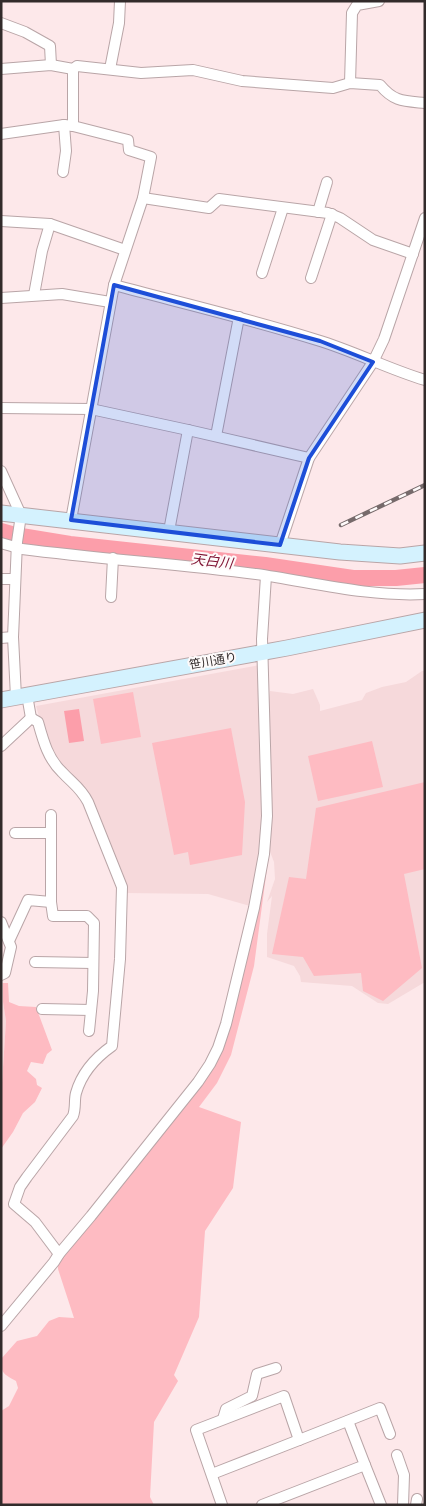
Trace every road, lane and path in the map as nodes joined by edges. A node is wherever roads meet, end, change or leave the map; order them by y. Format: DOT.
graph roads {
  1 [pos="120,1"];
  2 [pos="379,1"];
  3 [pos="1,23"];
  4 [pos="51,65"];
  5 [pos="1,69"];
  6 [pos="72,69"];
  7 [pos="110,69"];
  8 [pos="350,83"];
  9 [pos="425,103"];
  10 [pos="68,126"];
  11 [pos="1,134"];
  12 [pos="63,172"];
  13 [pos="327,182"];
  14 [pos="143,198"];
  15 [pos="284,208"];
  16 [pos="318,212"];
  17 [pos="332,214"];
  18 [pos="1,221"];
  19 [pos="424,221"];
  20 [pos="50,224"];
  21 [pos="125,250"];
  22 [pos="414,254"];
  23 [pos="262,273"];
  24 [pos="311,278"];
  25 [pos="114,285"];
  26 [pos="34,295"];
  27 [pos="1,298"];
  28 [pos="110,302"];
  29 [pos="239,317"];
  30 [pos="373,362"];
  31 [pos="425,380"];
  32 [pos="1,408"];
  33 [pos="91,410"];
  34 [pos="188,430"];
  35 [pos="216,436"];
  36 [pos="309,458"];
  37 [pos="1,471"];
  38 [pos="1,513"];
  39 [pos="21,515"];
  40 [pos="71,520"];
  41 [pos="169,531"];
  42 [pos="1,543"];
  43 [pos="17,545"];
  44 [pos="280,545"];
  45 [pos="425,553"];
  46 [pos="113,558"];
  47 [pos="266,576"];
  48 [pos="1,579"];
  49 [pos="15,580"];
  50 [pos="425,594"];
  51 [pos="111,597"];
  52 [pos="425,620"];
  53 [pos="13,637"];
  54 [pos="1,638"];
  55 [pos="263,652"];
  56 [pos="15,697"];
  57 [pos="31,718"];
  58 [pos="1,746"];
  59 [pos="51,815"];
  60 [pos="16,833"];
  61 [pos="51,833"];
  62 [pos="51,902"];
  63 [pos="1,922"];
  64 [pos="9,941"];
  65 [pos="35,962"];
  66 [pos="94,962"];
  67 [pos="1,975"];
  68 [pos="42,1009"];
  69 [pos="91,1010"];
  70 [pos="89,1031"];
  71 [pos="59,1254"];
  72 [pos="1,1326"];
  73 [pos="276,1368"];
  74 [pos="223,1419"];
  75 [pos="348,1421"];
  76 [pos="390,1434"];
  77 [pos="299,1440"];
  78 [pos="397,1455"];
  79 [pos="366,1465"];
  80 [pos="212,1474"];
  81 [pos="222,1505"];
  82 [pos="262,1505"];
  83 [pos="381,1505"];
  84 [pos="403,1505"];
  1 -- 7 [label="street"];
  2 -- 8 [label="street"];
  3 -- 4 [label="street"];
  4 -- 5 [label="street"];
  4 -- 6 [label="street"];
  6 -- 7 [label="street"];
  6 -- 10 [label="street"];
  7 -- 8 [label="street"];
  8 -- 9 [label="street"];
  10 -- 11 [label="street"];
  10 -- 12 [label="street"];
  10 -- 14 [label="street"];
  13 -- 16 [label="street"];
  14 -- 15 [label="street"];
  14 -- 21 [label="street"];
  15 -- 16 [label="street"];
  15 -- 23 [label="street"];
  16 -- 17 [label="street"];
  17 -- 22 [label="street"];
  17 -- 24 [label="street"];
  18 -- 20 [label="street"];
  19 -- 22 [label="street"];
  20 -- 21 [label="street"];
  20 -- 26 [label="street"];
  21 -- 25 [label="street"];
  22 -- 30 [label="street"];
  25 -- 28 [label="street"];
  25 -- 29 [label="street"];
  26 -- 27 [label="street"];
  26 -- 28 [label="street"];
  28 -- 33 [label="street"];
  29 -- 30 [label="street"];
  29 -- 35 [label="street"];
  30 -- 31 [label="street"];
  30 -- 36 [label="street"];
  32 -- 33 [label="street"];
  33 -- 34 [label="street"];
  33 -- 40 [label="street"];
  34 -- 35 [label="street"];
  34 -- 41 [label="street"];
  35 -- 36 [label="street"];
  36 -- 44 [label="street"];
  37 -- 39 [label="street"];
  38 -- 39 [label="street"];
  39 -- 40 [label="street"];
  39 -- 43 [label="street"];
  40 -- 41 [label="street"];
  41 -- 44 [label="street"];
  42 -- 43 [label="street"];
  43 -- 46 [label="street"];
  43 -- 49 [label="street"];
  44 -- 45 [label="street"];
  46 -- 47 [label="street"];
  46 -- 51 [label="street"];
  47 -- 50 [label="street"];
  47 -- 55 [label="street"];
  48 -- 49 [label="street"];
  49 -- 53 [label="street"];
  52 -- 55 [label="street, 笹川通り"];
  53 -- 54 [label="street"];
  53 -- 56 [label="street"];
  55 -- 56 [label="street, 笹川通り"];
  55 -- 71 [label="street"];
  56 -- 57 [label="street"];
  57 -- 58 [label="street"];
  57 -- 71 [label="street"];
  59 -- 61 [label="street"];
  60 -- 61 [label="street"];
  61 -- 62 [label="street"];
  62 -- 64 [label="street"];
  62 -- 66 [label="street"];
  63 -- 64 [label="street"];
  64 -- 67 [label="street"];
  65 -- 66 [label="street"];
  66 -- 69 [label="street"];
  68 -- 69 [label="street"];
  69 -- 70 [label="street"];
  71 -- 72 [label="street"];
  73 -- 74 [label="street"];
  74 -- 77 [label="street"];
  74 -- 80 [label="street"];
  75 -- 76 [label="street"];
  75 -- 77 [label="street"];
  75 -- 79 [label="street"];
  77 -- 80 [label="street"];
  78 -- 84 [label="street"];
  79 -- 82 [label="street"];
  79 -- 83 [label="street"];
  80 -- 81 [label="street"];
}
